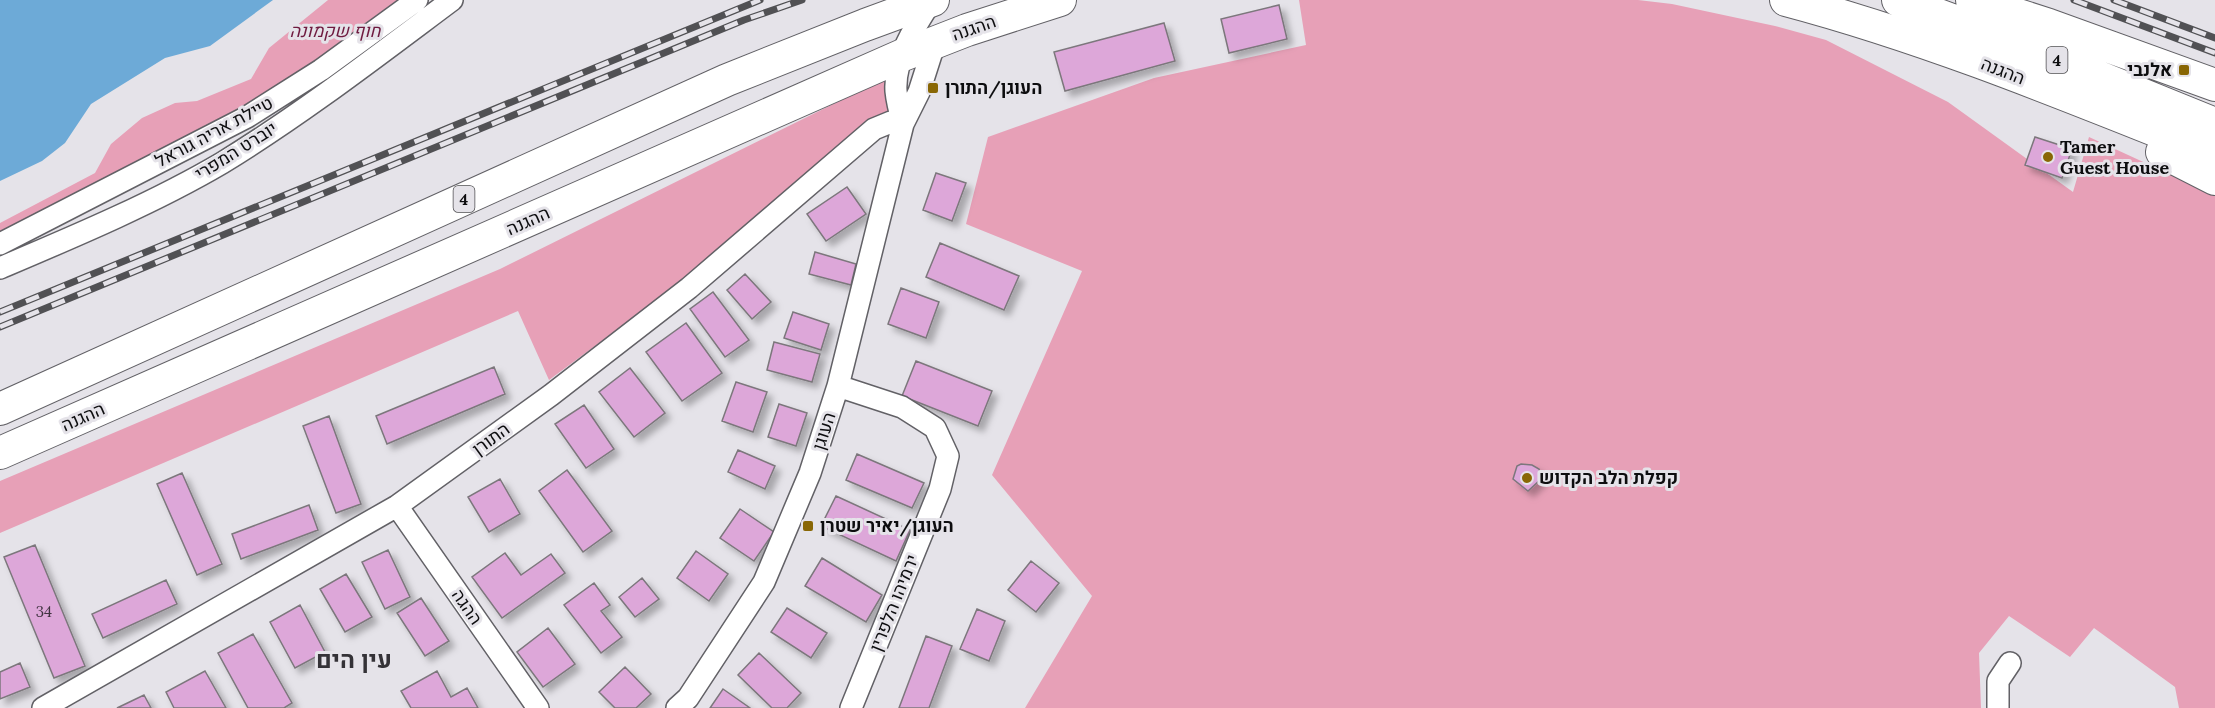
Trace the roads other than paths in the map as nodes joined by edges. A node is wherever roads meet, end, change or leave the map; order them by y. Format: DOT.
graph roads {
  1 [pos="417,0"];
  2 [pos="452,0"];
  3 [pos="932,0"];
  4 [pos="1060,0"];
  5 [pos="1786,0"];
  6 [pos="1898,0"];
  7 [pos="1972,0"];
  8 [pos="935,42"];
  9 [pos="903,55"];
  10 [pos="1984,63"];
  11 [pos="2214,84"];
  12 [pos="2215,123"];
  13 [pos="903,124"];
  14 [pos="2215,154"];
  15 [pos="2215,179"];
  16 [pos="0,244"];
  17 [pos="0,268"];
  18 [pos="838,386"];
  19 [pos="0,409"];
  20 [pos="0,453"];
  21 [pos="397,506"];
  22 [pos="2010,663"];
  23 [pos="43,708"];
  24 [pos="538,708"];
  25 [pos="677,708"];
  26 [pos="851,708"];
  27 [pos="1998,708"];
  1 -- 16 [label="street, טיילת אריה גוראל"];
  2 -- 17 [label="street, יוברט המפרי"];
  3 -- 9 [label="street, העוגן"];
  3 -- 19 [label="highway, 4"];
  4 -- 8 [label="highway, ההגנה"];
  5 -- 10 [label="highway, ההגנה / 4"];
  6 -- 12 [label="highway, ההגנה / 4"];
  7 -- 11 [label="highway"];
  8 -- 9 [label="highway, ההגנה"];
  8 -- 13 [label="street, העוגן"];
  9 -- 13 [label="street, העוגן"];
  9 -- 20 [label="highway, ההגנה"];
  10 -- 14 [label="highway, ההגנה / 4"];
  10 -- 15 [label="highway"];
  13 -- 18 [label="street, העוגן"];
  13 -- 21 [label="street, התורן"];
  18 -- 25 [label="street, העוגן"];
  18 -- 26 [label="street, ירמיהו הלפרין"];
  21 -- 23 [label="street, התורן"];
  21 -- 24 [label="street, ההגה"];
  22 -- 27 [label="street"];
}
